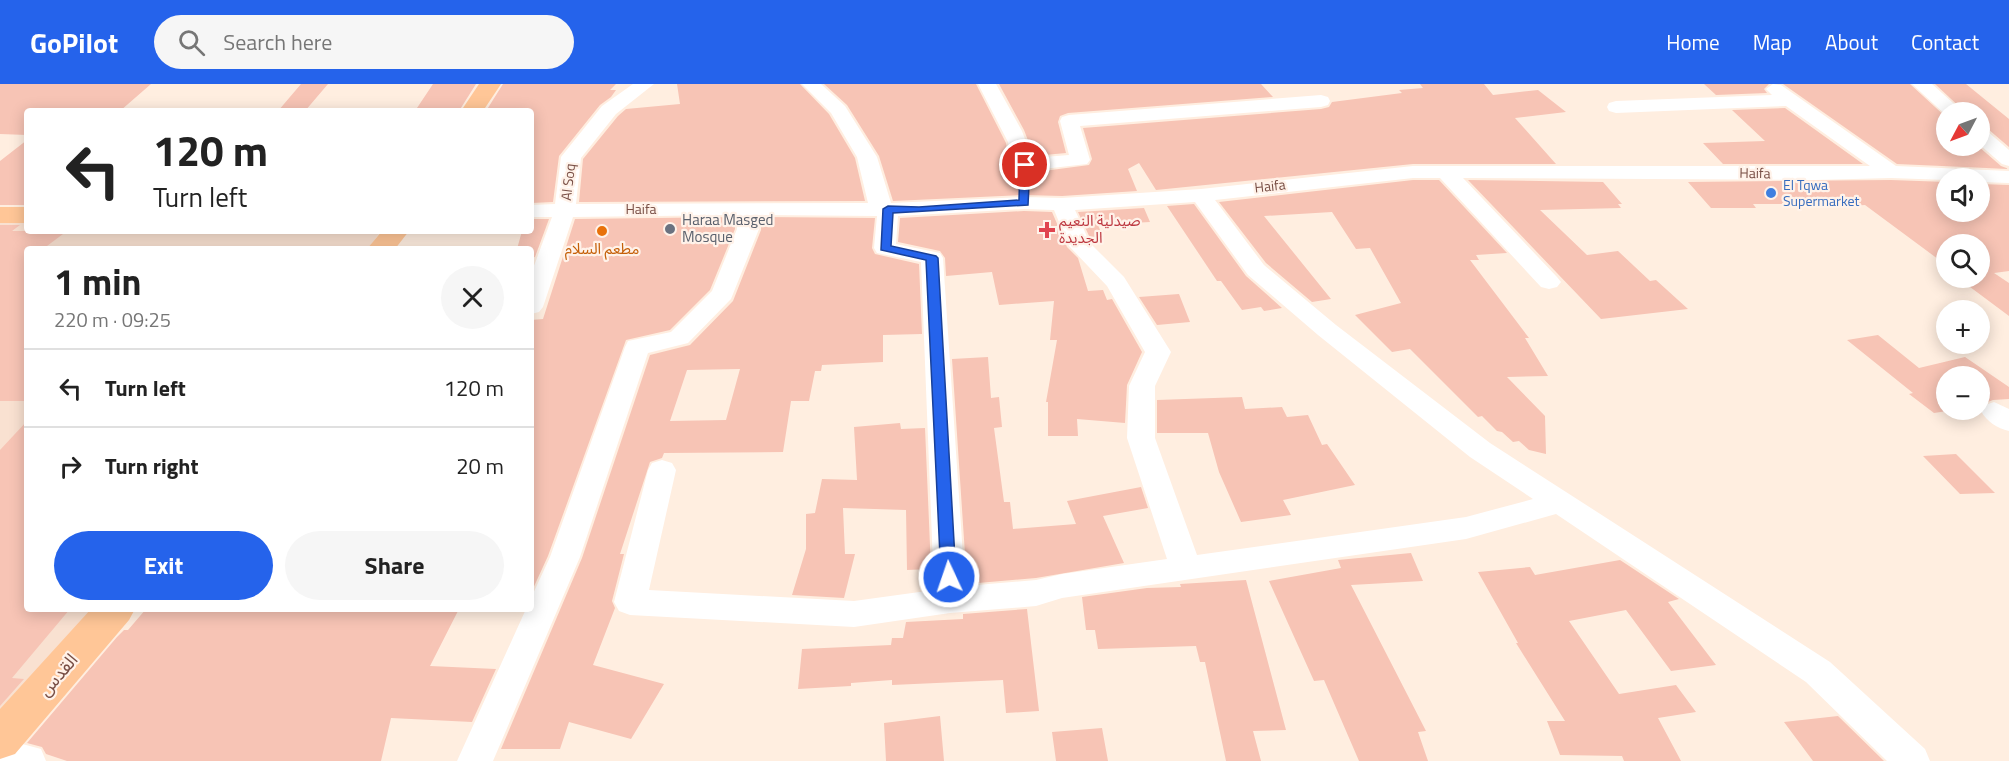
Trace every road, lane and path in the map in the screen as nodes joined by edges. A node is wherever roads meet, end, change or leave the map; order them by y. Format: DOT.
graph roads {
  1 [pos="490,84"];
  2 [pos="645,84"];
  3 [pos="811,84"];
  4 [pos="987,84"];
  5 [pos="1767,84"];
  6 [pos="1921,84"];
  7 [pos="1790,100"];
  8 [pos="1321,101"];
  9 [pos="1942,102"];
  10 [pos="1616,107"];
  11 [pos="474,108"];
  12 [pos="1990,143"];
  13 [pos="2009,159"];
  14 [pos="1025,165"];
  15 [pos="1891,172"];
  16 [pos="1448,173"];
  17 [pos="2009,177"];
  18 [pos="1201,195"];
  19 [pos="1024,203"];
  20 [pos="1062,204"];
  21 [pos="748,208"];
  22 [pos="884,209"];
  23 [pos="565,210"];
  24 [pos="534,212"];
  25 [pos="0,215"];
  26 [pos="24,215"];
  27 [pos="394,234"];
  28 [pos="384,246"];
  29 [pos="1549,282"];
  30 [pos="534,298"];
  31 [pos="662,470"];
  32 [pos="1558,503"];
  33 [pos="1186,569"];
  34 [pos="950,600"];
  35 [pos="112,612"];
  36 [pos="0,740"];
  37 [pos="0,754"];
  38 [pos="28,761"];
  39 [pos="475,761"];
  40 [pos="1912,761"];
  1 -- 11 [label="main road"];
  2 -- 23 [label="street, Al Soq"];
  3 -- 22 [label="street"];
  4 -- 14 [label="street"];
  5 -- 7 [label="street"];
  6 -- 9 [label="street"];
  7 -- 10 [label="street"];
  7 -- 15 [label="street"];
  8 -- 14 [label="street"];
  12 -- 13 [label="street"];
  14 -- 19 [label="street"];
  15 -- 16 [label="street, Haifa"];
  15 -- 17 [label="street, Haifa"];
  16 -- 18 [label="street, Haifa"];
  16 -- 29 [label="street"];
  18 -- 20 [label="street, Haifa"];
  18 -- 32 [label="street"];
  19 -- 20 [label="street, Haifa"];
  19 -- 22 [label="street, Haifa"];
  20 -- 33 [label="street"];
  21 -- 22 [label="street, Haifa"];
  21 -- 23 [label="street, Haifa"];
  21 -- 39 [label="street"];
  22 -- 34 [label="street"];
  23 -- 24 [label="street, Haifa"];
  23 -- 30 [label="street, Al Soq"];
  25 -- 26 [label="main road"];
  27 -- 28 [label="main road"];
  31 -- 34 [label="street"];
  32 -- 33 [label="street"];
  32 -- 40 [label="street"];
  33 -- 34 [label="street"];
  35 -- 36 [label="main road, القدس"];
  37 -- 38 [label="street"];
}
